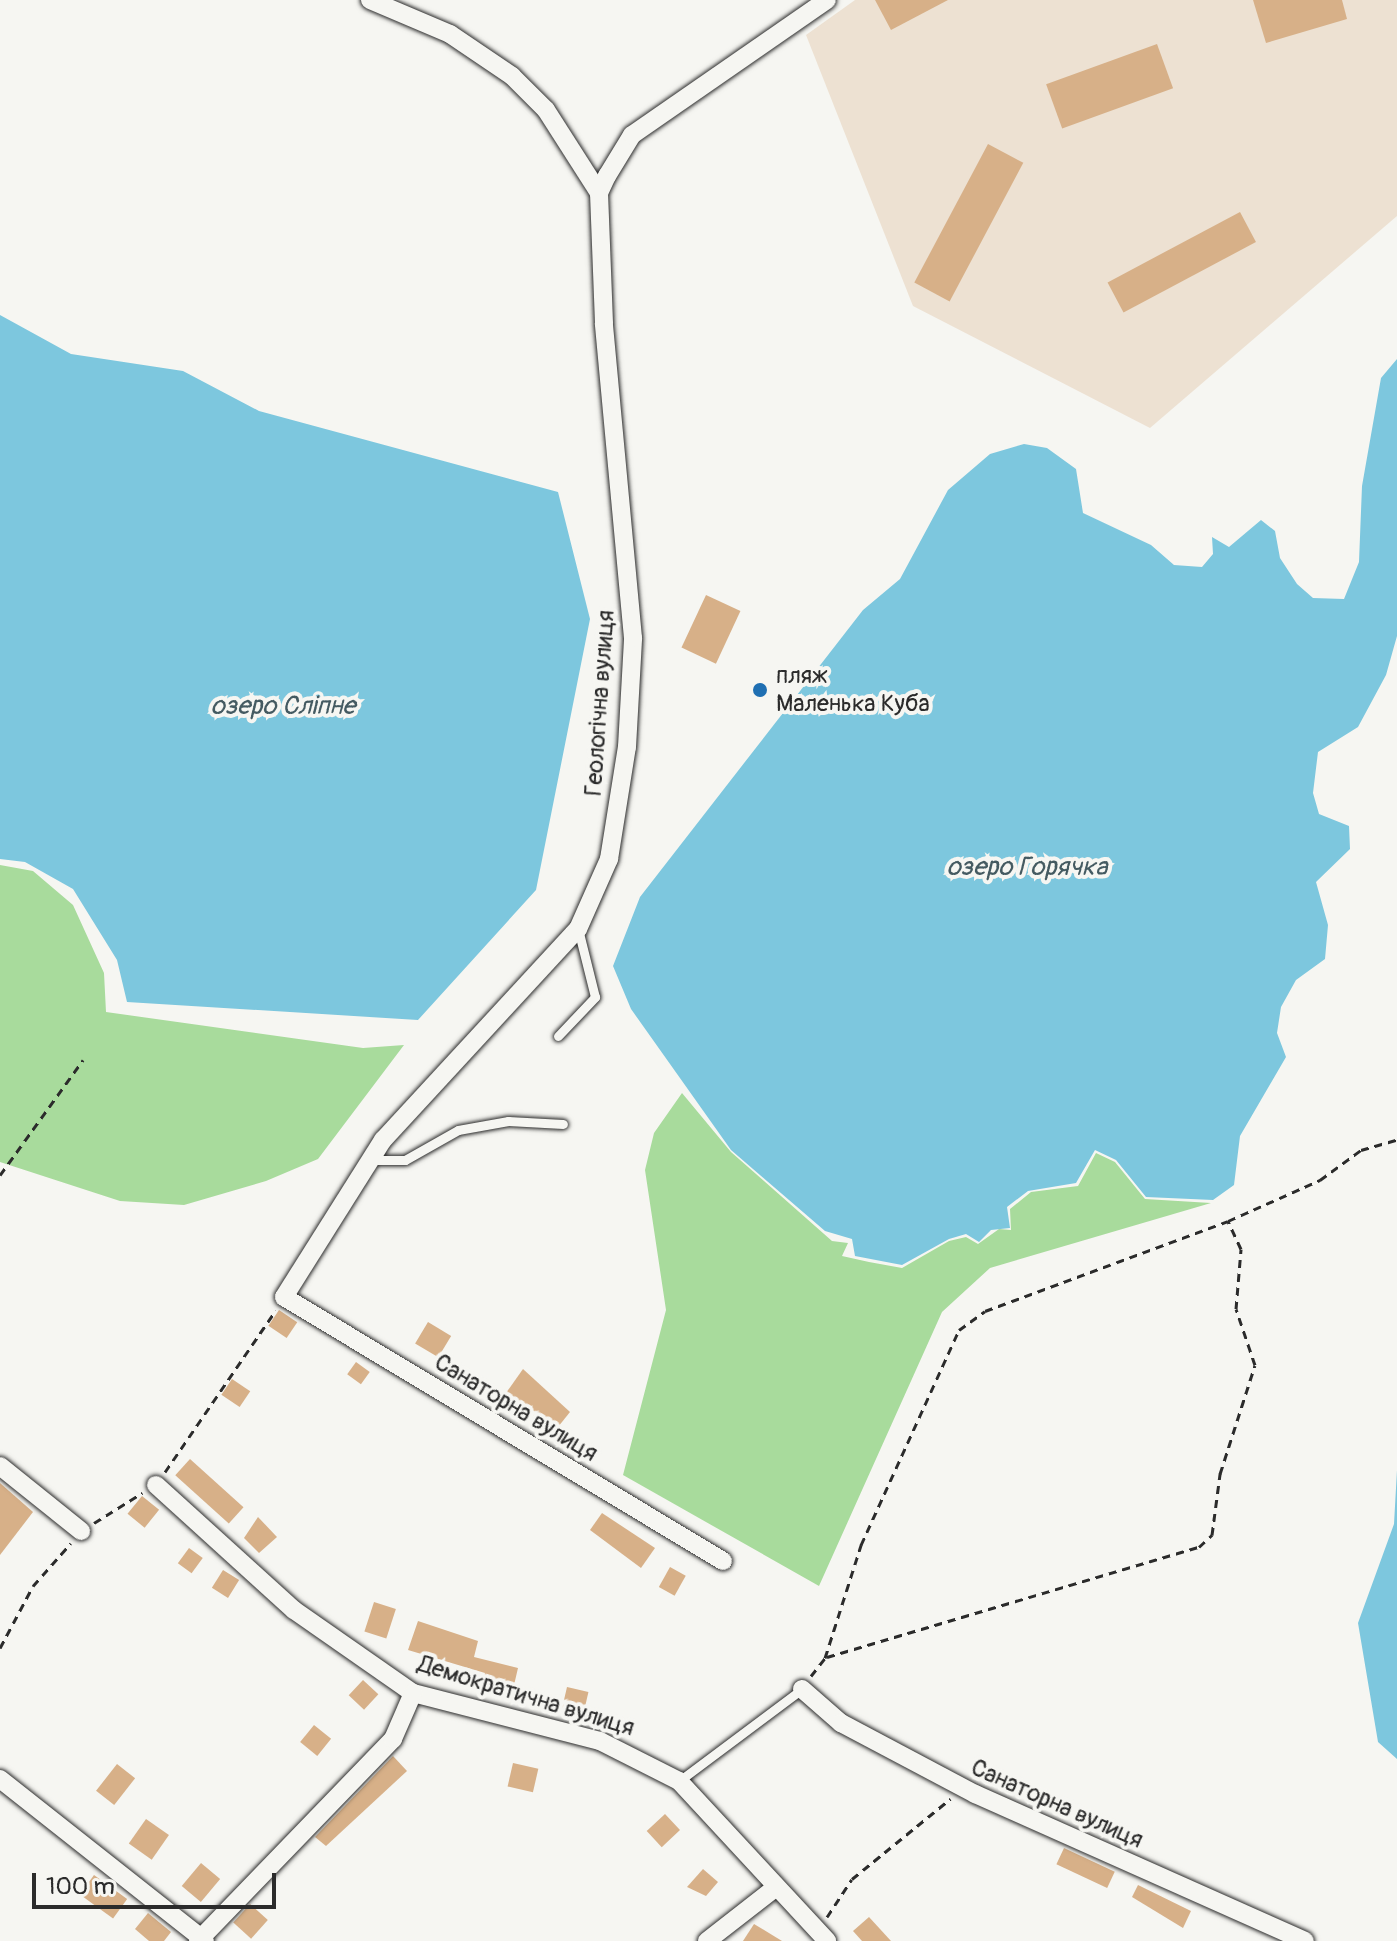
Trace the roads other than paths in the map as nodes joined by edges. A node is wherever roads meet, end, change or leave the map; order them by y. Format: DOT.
graph roads {
  1 [pos="370,0"];
  2 [pos="827,0"];
  3 [pos="599,193"];
  4 [pos="578,929"];
  5 [pos="558,1036"];
  6 [pos="563,1124"];
  7 [pos="370,1160"];
  8 [pos="284,1297"];
  9 [pos="0,1466"];
  10 [pos="156,1485"];
  11 [pos="81,1531"];
  12 [pos="723,1561"];
  13 [pos="802,1689"];
  14 [pos="413,1693"];
  15 [pos="0,1779"];
  16 [pos="679,1781"];
  17 [pos="775,1888"];
  18 [pos="823,1936"];
  19 [pos="201,1940"];
  20 [pos="707,1941"];
  21 [pos="1305,1941"];
  1 -- 3 [label="street"];
  2 -- 3 [label="street"];
  3 -- 4 [label="street, Геологічна вулиця"];
  4 -- 5 [label="lane"];
  4 -- 7 [label="street, Геологічна вулиця"];
  6 -- 7 [label="lane"];
  7 -- 8 [label="street, Геологічна вулиця"];
  8 -- 12 [label="street, Санаторна вулиця"];
  9 -- 11 [label="street"];
  10 -- 14 [label="street, Демократична вулиця"];
  13 -- 16 [label="lane"];
  13 -- 21 [label="street, Санаторна вулиця"];
  14 -- 16 [label="street, Демократична вулиця"];
  14 -- 19 [label="street"];
  15 -- 19 [label="street"];
  16 -- 17 [label="street, Демократична вулиця"];
  17 -- 18 [label="street, Демократична вулиця"];
  17 -- 20 [label="street"];
}
